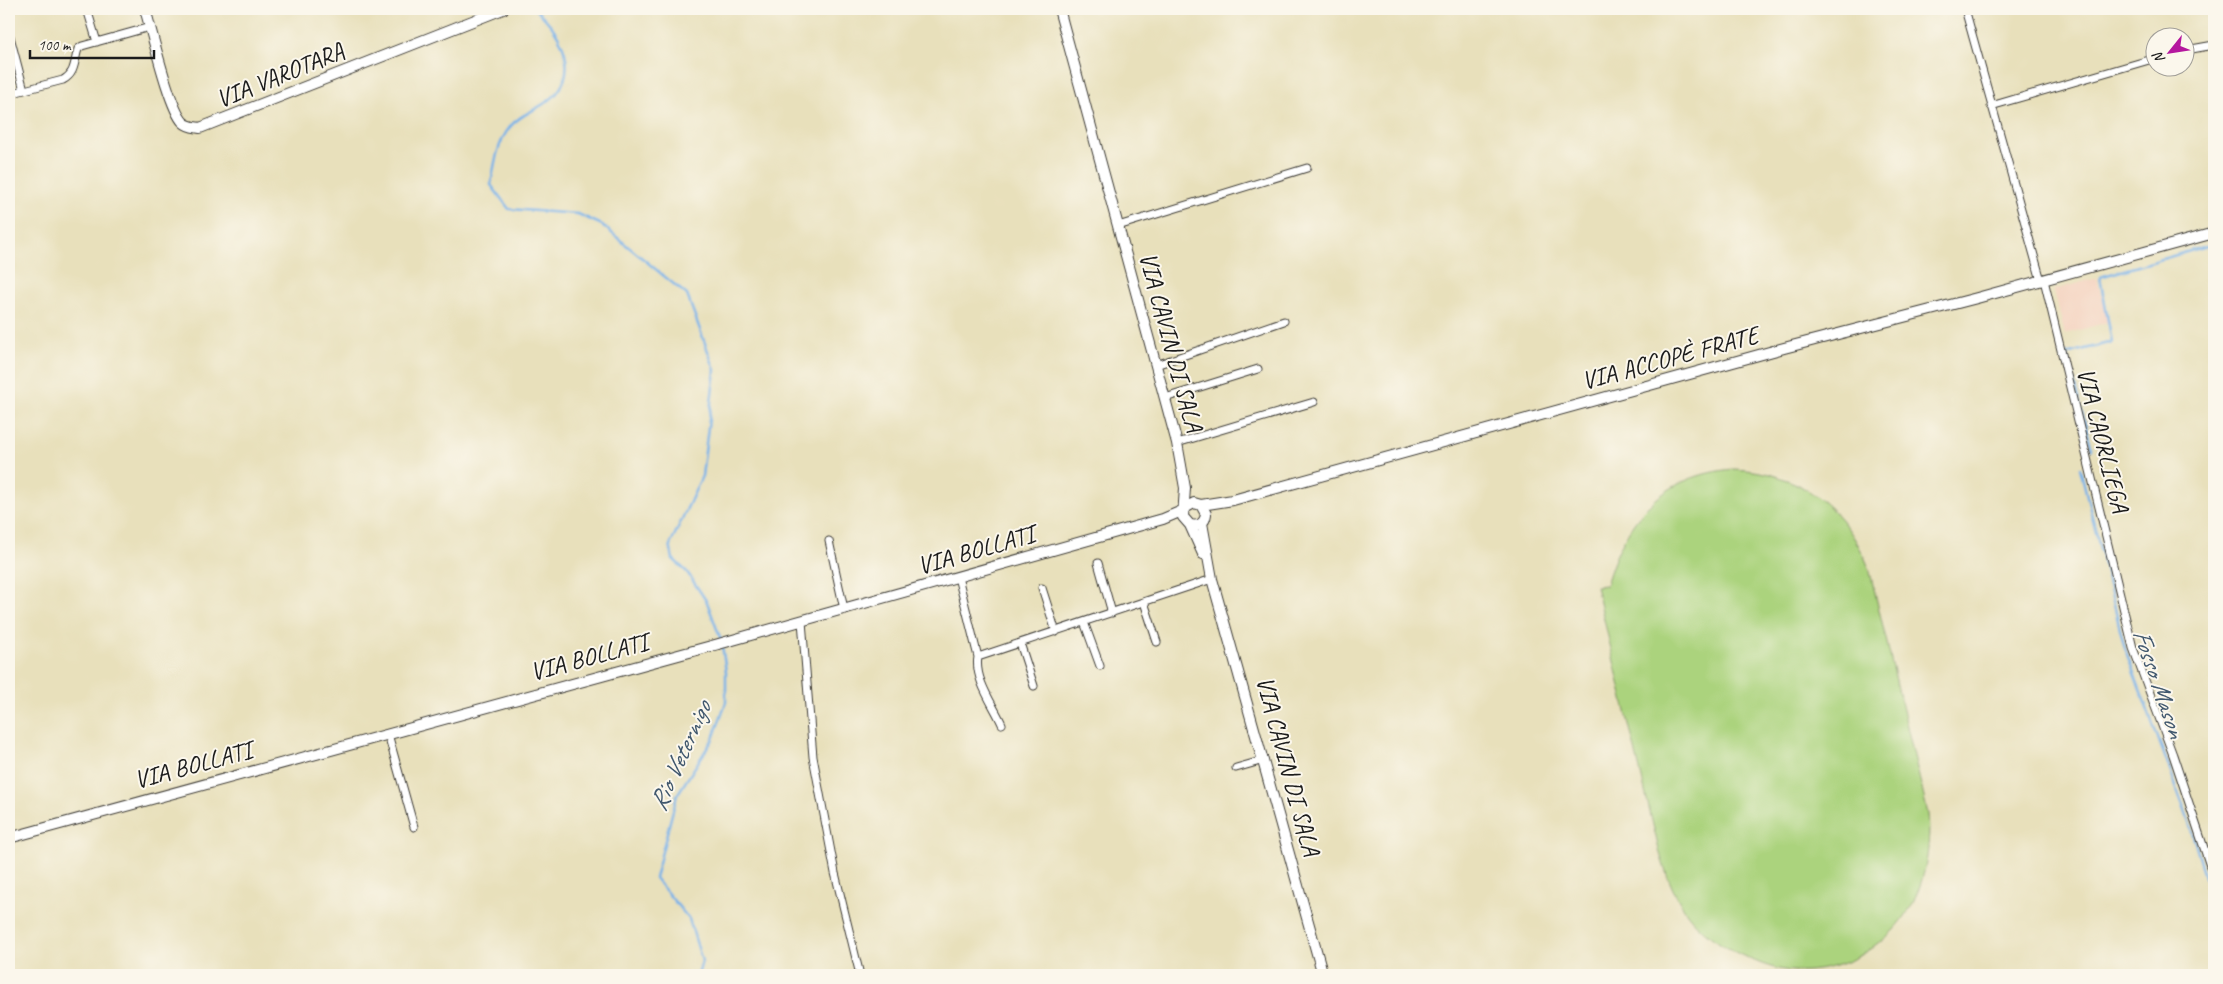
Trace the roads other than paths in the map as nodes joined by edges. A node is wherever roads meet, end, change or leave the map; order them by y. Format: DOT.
graph roads {
  1 [pos="87,9"];
  2 [pos="145,9"];
  3 [pos="503,9"];
  4 [pos="1059,9"];
  5 [pos="1966,9"];
  6 [pos="150,27"];
  7 [pos="9,33"];
  8 [pos="97,42"];
  9 [pos="2214,45"];
  10 [pos="2196,48"];
  11 [pos="2146,61"];
  12 [pos="24,90"];
  13 [pos="9,94"];
  14 [pos="1991,106"];
  15 [pos="1307,168"];
  16 [pos="1118,226"];
  17 [pos="2214,233"];
  18 [pos="2042,280"];
  19 [pos="1284,321"];
  20 [pos="1156,365"];
  21 [pos="1258,370"];
  22 [pos="1165,398"];
  23 [pos="1314,402"];
  24 [pos="1177,443"];
  25 [pos="1182,470"];
  26 [pos="1233,500"];
  27 [pos="1199,504"];
  28 [pos="1185,509"];
  29 [pos="1163,520"];
  30 [pos="1204,520"];
  31 [pos="1188,524"];
  32 [pos="829,541"];
  33 [pos="1098,563"];
  34 [pos="1210,569"];
  35 [pos="958,577"];
  36 [pos="1212,579"];
  37 [pos="1042,588"];
  38 [pos="1144,602"];
  39 [pos="844,609"];
  40 [pos="1112,613"];
  41 [pos="802,621"];
  42 [pos="1084,622"];
  43 [pos="1056,632"];
  44 [pos="1157,642"];
  45 [pos="1020,643"];
  46 [pos="978,657"];
  47 [pos="1100,666"];
  48 [pos="1034,686"];
  49 [pos="1002,724"];
  50 [pos="388,734"];
  51 [pos="1264,760"];
  52 [pos="1236,768"];
  53 [pos="414,827"];
  54 [pos="9,838"];
  55 [pos="2214,878"];
  56 [pos="860,975"];
  57 [pos="1323,975"];
  1 -- 8 [label="street"];
  2 -- 6 [label="main road, VIA VAROTARA"];
  3 -- 6 [label="main road, VIA VAROTARA"];
  4 -- 16 [label="main road, VIA CAVIN DI SALA"];
  5 -- 14 [label="street, VIA CAORLIEGA"];
  6 -- 8 [label="street"];
  7 -- 12 [label="street"];
  8 -- 12 [label="street"];
  9 -- 10 [label="street"];
  11 -- 14 [label="street"];
  12 -- 13 [label="street"];
  14 -- 18 [label="street, VIA CAORLIEGA"];
  15 -- 16 [label="street, VIA CAVIN DI SALA"];
  16 -- 20 [label="main road, VIA CAVIN DI SALA"];
  17 -- 18 [label="main road, VIA ACCOPÈ FRATE"];
  18 -- 26 [label="main road, VIA ACCOPÈ FRATE"];
  18 -- 55 [label="street, VIA CAORLIEGA"];
  19 -- 20 [label="street"];
  20 -- 22 [label="main road, VIA CAVIN DI SALA"];
  21 -- 22 [label="street"];
  22 -- 24 [label="main road, VIA CAVIN DI SALA"];
  23 -- 24 [label="street"];
  24 -- 25 [label="main road, VIA CAVIN DI SALA"];
  25 -- 27 [label="main road, VIA CAVIN DI SALA"];
  25 -- 28 [label="main road, VIA CAVIN DI SALA"];
  26 -- 27 [label="main road, VIA ACCOPÈ FRATE"];
  26 -- 30 [label="main road, VIA ACCOPÈ FRATE"];
  27 -- 28 [label="main road"];
  27 -- 30 [label="main road"];
  28 -- 29 [label="main road, VIA BOLLATI"];
  28 -- 31 [label="main road"];
  29 -- 31 [label="main road, VIA BOLLATI"];
  29 -- 35 [label="main road, VIA BOLLATI"];
  30 -- 31 [label="main road"];
  30 -- 34 [label="main road, VIA CAVIN DI SALA"];
  31 -- 34 [label="main road, VIA CAVIN DI SALA"];
  32 -- 39 [label="street"];
  33 -- 40 [label="street"];
  34 -- 36 [label="main road, VIA CAVIN DI SALA"];
  35 -- 39 [label="main road, VIA BOLLATI"];
  35 -- 46 [label="street"];
  36 -- 38 [label="street"];
  36 -- 51 [label="main road, VIA CAVIN DI SALA"];
  37 -- 43 [label="street"];
  38 -- 40 [label="street"];
  38 -- 44 [label="street"];
  39 -- 41 [label="main road, VIA BOLLATI"];
  40 -- 42 [label="street"];
  41 -- 50 [label="main road, VIA BOLLATI"];
  41 -- 56 [label="street"];
  42 -- 43 [label="street"];
  42 -- 47 [label="street"];
  43 -- 45 [label="street"];
  45 -- 46 [label="street"];
  45 -- 48 [label="street"];
  46 -- 49 [label="street"];
  50 -- 53 [label="street"];
  50 -- 54 [label="main road, VIA BOLLATI"];
  51 -- 52 [label="street"];
  51 -- 57 [label="main road, VIA CAVIN DI SALA"];
}
